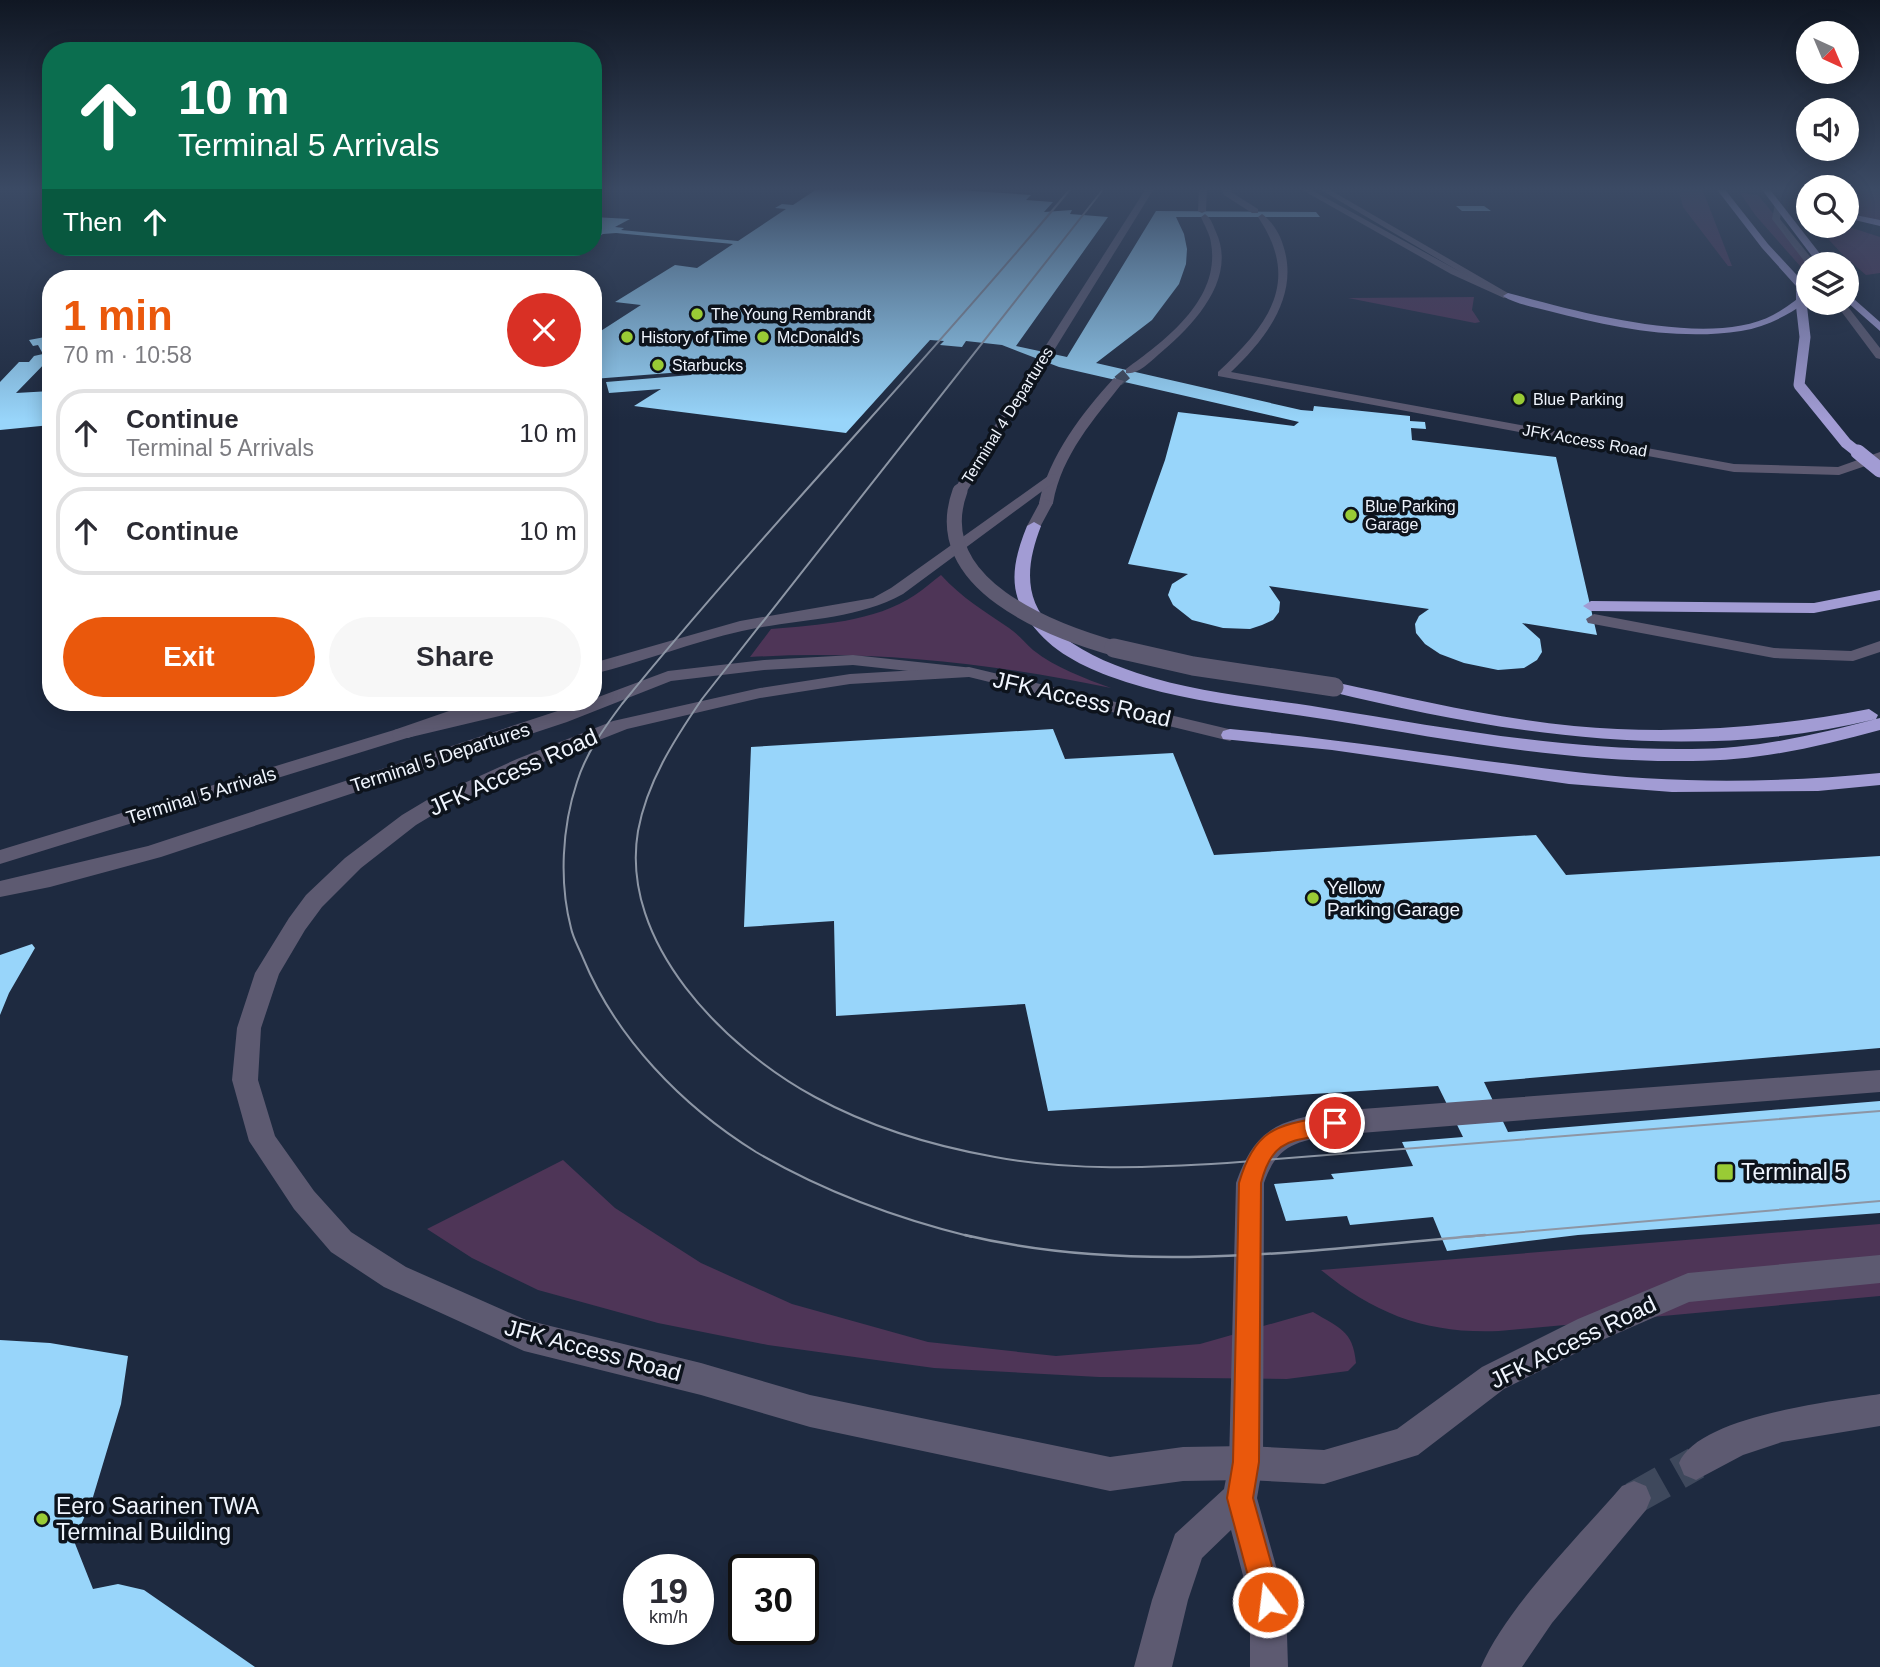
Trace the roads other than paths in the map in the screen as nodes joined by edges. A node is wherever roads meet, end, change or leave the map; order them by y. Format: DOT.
graph roads {
  1 [pos="1102,265"];
  2 [pos="1217,265"];
  3 [pos="1284,265"];
  4 [pos="1441,265"];
  5 [pos="1454,265"];
  6 [pos="1782,265"];
  7 [pos="1796,280"];
  8 [pos="1508,296"];
  9 [pos="1796,306"];
  10 [pos="1859,308"];
  11 [pos="1803,315"];
  12 [pos="1849,315"];
  13 [pos="1880,328"];
  14 [pos="1880,356"];
  15 [pos="1130,372"];
  16 [pos="1118,381"];
  17 [pos="1880,456"];
  18 [pos="1880,470"];
  19 [pos="1051,478"];
  20 [pos="1034,526"];
  21 [pos="1880,595"];
  22 [pos="1592,612"];
  23 [pos="1880,646"];
  24 [pos="602,666"];
  25 [pos="969,672"];
  26 [pos="668,676"];
  27 [pos="602,687"];
  28 [pos="1334,687"];
  29 [pos="602,702"];
  30 [pos="466,711"];
  31 [pos="497,711"];
  32 [pos="578,711"];
  33 [pos="1880,713"];
  34 [pos="1880,724"];
  35 [pos="401,734"];
  36 [pos="1230,735"];
  37 [pos="1880,779"];
  38 [pos="0,857"];
  39 [pos="0,889"];
  40 [pos="1880,1081"];
  41 [pos="1880,1269"];
  42 [pos="1880,1410"];
  43 [pos="1246,1462"];
  44 [pos="1696,1463"];
  45 [pos="1240,1498"];
  46 [pos="1634,1498"];
  47 [pos="1153,1667"];
  48 [pos="1269,1667"];
  49 [pos="1500,1667"];
  1 -- 28 [label="street, Terminal 4 Departures, bridge"];
  2 -- 15 [label="street"];
  3 -- 17 [label="street, JFK Access Road"];
  4 -- 8 [label="street"];
  5 -- 8 [label="street"];
  6 -- 7 [label="highway"];
  8 -- 9 [label="highway"];
  10 -- 13 [label="highway"];
  11 -- 18 [label="highway, bridge"];
  12 -- 14 [label="street"];
  16 -- 19 [label="street"];
  19 -- 20 [label="street"];
  19 -- 24 [label="street"];
  20 -- 34 [label="highway"];
  21 -- 22 [label="highway"];
  22 -- 23 [label="street"];
  25 -- 26 [label="street, Terminal 5 Departures"];
  25 -- 36 [label="street, JFK Access Road"];
  25 -- 43 [label="street, JFK Access Road"];
  26 -- 27 [label="street"];
  26 -- 29 [label="street, Terminal 5 Departures"];
  28 -- 33 [label="highway"];
  30 -- 35 [label="street"];
  31 -- 35 [label="street"];
  32 -- 39 [label="street, Terminal 5 Departures"];
  35 -- 38 [label="street, Terminal 5 Arrivals"];
  36 -- 37 [label="highway"];
  40 -- 43 [label="street"];
  41 -- 43 [label="street, JFK Access Road"];
  42 -- 44 [label="street"];
  43 -- 45 [label="street"];
  45 -- 47 [label="street"];
  45 -- 48 [label="street"];
  46 -- 49 [label="street"];
}
